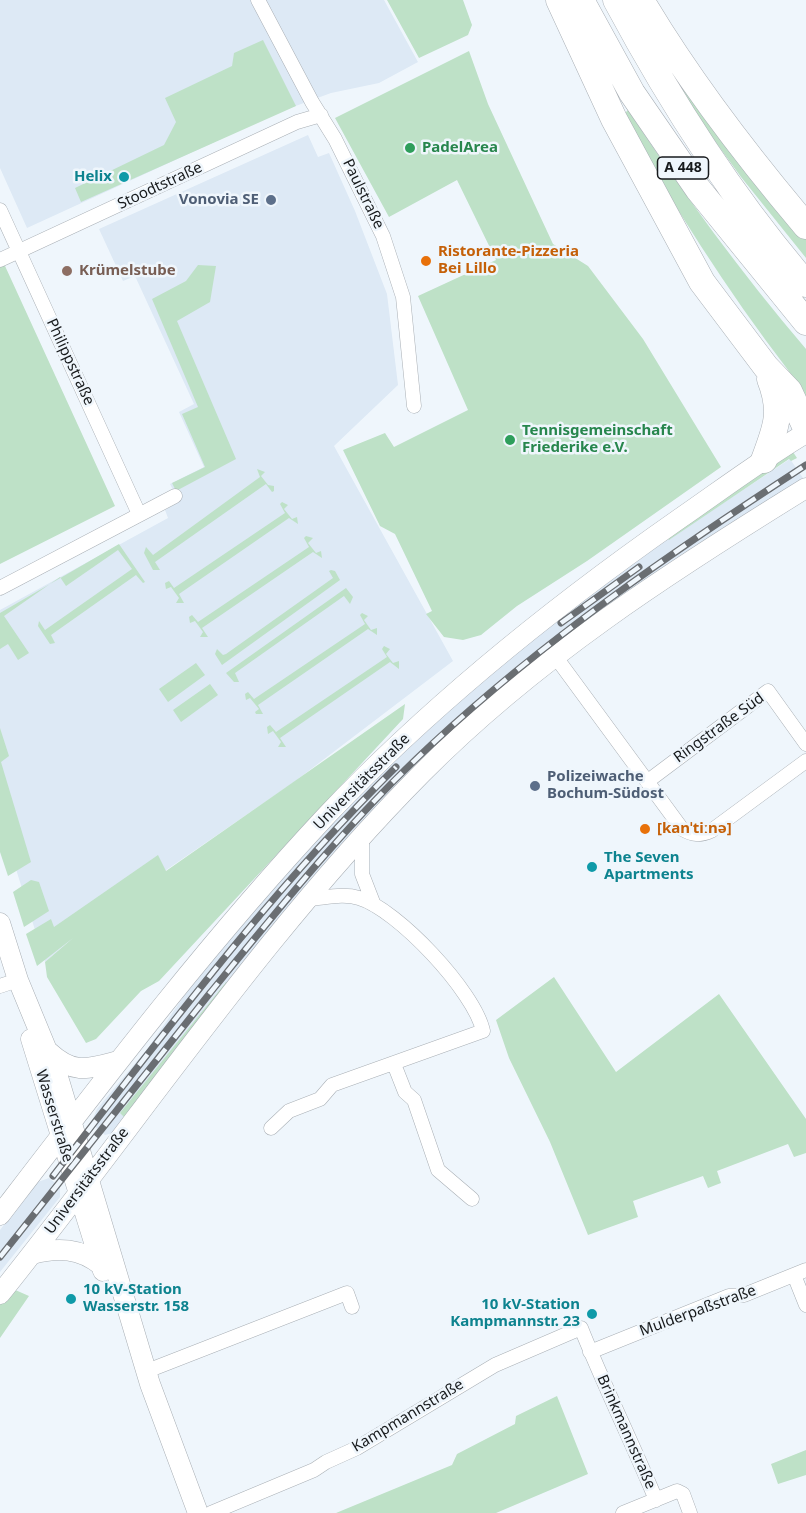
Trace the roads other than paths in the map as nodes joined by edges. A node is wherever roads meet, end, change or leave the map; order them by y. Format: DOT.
graph roads {
  1 [pos="258,0"];
  2 [pos="559,0"];
  3 [pos="581,0"];
  4 [pos="616,0"];
  5 [pos="641,0"];
  6 [pos="321,115"];
  7 [pos="0,210"];
  8 [pos="806,226"];
  9 [pos="19,251"];
  10 [pos="0,260"];
  11 [pos="806,284"];
  12 [pos="806,322"];
  13 [pos="766,367"];
  14 [pos="414,406"];
  15 [pos="806,428"];
  16 [pos="806,433"];
  17 [pos="764,460"];
  18 [pos="806,488"];
  19 [pos="175,496"];
  20 [pos="139,514"];
  21 [pos="0,588"];
  22 [pos="555,656"];
  23 [pos="806,744"];
  24 [pos="806,761"];
  25 [pos="648,781"];
  26 [pos="362,837"];
  27 [pos="308,899"];
  28 [pos="374,905"];
  29 [pos="0,923"];
  30 [pos="9,983"];
  31 [pos="48,1052"];
  32 [pos="118,1061"];
  33 [pos="393,1064"];
  34 [pos="270,1128"];
  35 [pos="66,1129"];
  36 [pos="84,1187"];
  37 [pos="472,1200"];
  38 [pos="0,1215"];
  39 [pos="32,1254"];
  40 [pos="101,1266"];
  41 [pos="800,1272"];
  42 [pos="0,1294"];
  43 [pos="806,1305"];
  44 [pos="352,1307"];
  45 [pos="139,1348"];
  46 [pos="590,1352"];
  47 [pos="147,1371"];
  48 [pos="656,1500"];
  49 [pos="198,1513"];
  50 [pos="211,1513"];
  51 [pos="623,1513"];
  52 [pos="690,1513"];
  1 -- 6 [label="street, Paulstraße"];
  2 -- 13 [label="highway"];
  3 -- 12 [label="highway, A 448"];
  4 -- 11 [label="highway, A 448"];
  5 -- 8 [label="highway"];
  6 -- 9 [label="street, Stoodtstraße"];
  6 -- 14 [label="street, Paulstraße"];
  7 -- 9 [label="street, Philippstraße"];
  9 -- 10 [label="street, Stoodtstraße"];
  9 -- 20 [label="street, Philippstraße"];
  13 -- 15 [label="highway"];
  13 -- 17 [label="highway"];
  16 -- 17 [label="main road, Universitätsstraße"];
  17 -- 32 [label="main road, Universitätsstraße"];
  18 -- 22 [label="main road, Universitätsstraße"];
  19 -- 20 [label="street"];
  20 -- 21 [label="street"];
  22 -- 25 [label="street"];
  22 -- 26 [label="main road, Universitätsstraße"];
  23 -- 25 [label="street, Ringstraße Süd"];
  24 -- 25 [label="street"];
  26 -- 27 [label="main road, Universitätsstraße"];
  26 -- 28 [label="street"];
  27 -- 28 [label="street"];
  27 -- 36 [label="main road, Universitätsstraße"];
  28 -- 33 [label="street"];
  29 -- 30 [label="main road, Wasserstraße"];
  30 -- 31 [label="main road, Wasserstraße"];
  30 -- 35 [label="main road, Wasserstraße"];
  31 -- 32 [label="main road"];
  31 -- 35 [label="main road, Wasserstraße"];
  32 -- 35 [label="main road, Universitätsstraße"];
  33 -- 34 [label="street"];
  33 -- 37 [label="street"];
  35 -- 36 [label="main road, Wasserstraße"];
  35 -- 38 [label="main road, Universitätsstraße"];
  36 -- 39 [label="main road, Universitätsstraße"];
  36 -- 40 [label="main road, Wasserstraße"];
  36 -- 45 [label="main road, Wasserstraße"];
  39 -- 40 [label="main road"];
  39 -- 42 [label="main road, Universitätsstraße"];
  40 -- 45 [label="main road, Wasserstraße"];
  41 -- 43 [label="street"];
  41 -- 46 [label="street, Mulderpaßstraße"];
  44 -- 47 [label="street"];
  45 -- 47 [label="main road, Wasserstraße"];
  46 -- 48 [label="street, Brinkmannstraße"];
  46 -- 50 [label="street, Kampmannstraße"];
  47 -- 49 [label="main road, Wasserstraße"];
  48 -- 51 [label="street"];
  48 -- 52 [label="street, Brinkmannstraße"];
}
